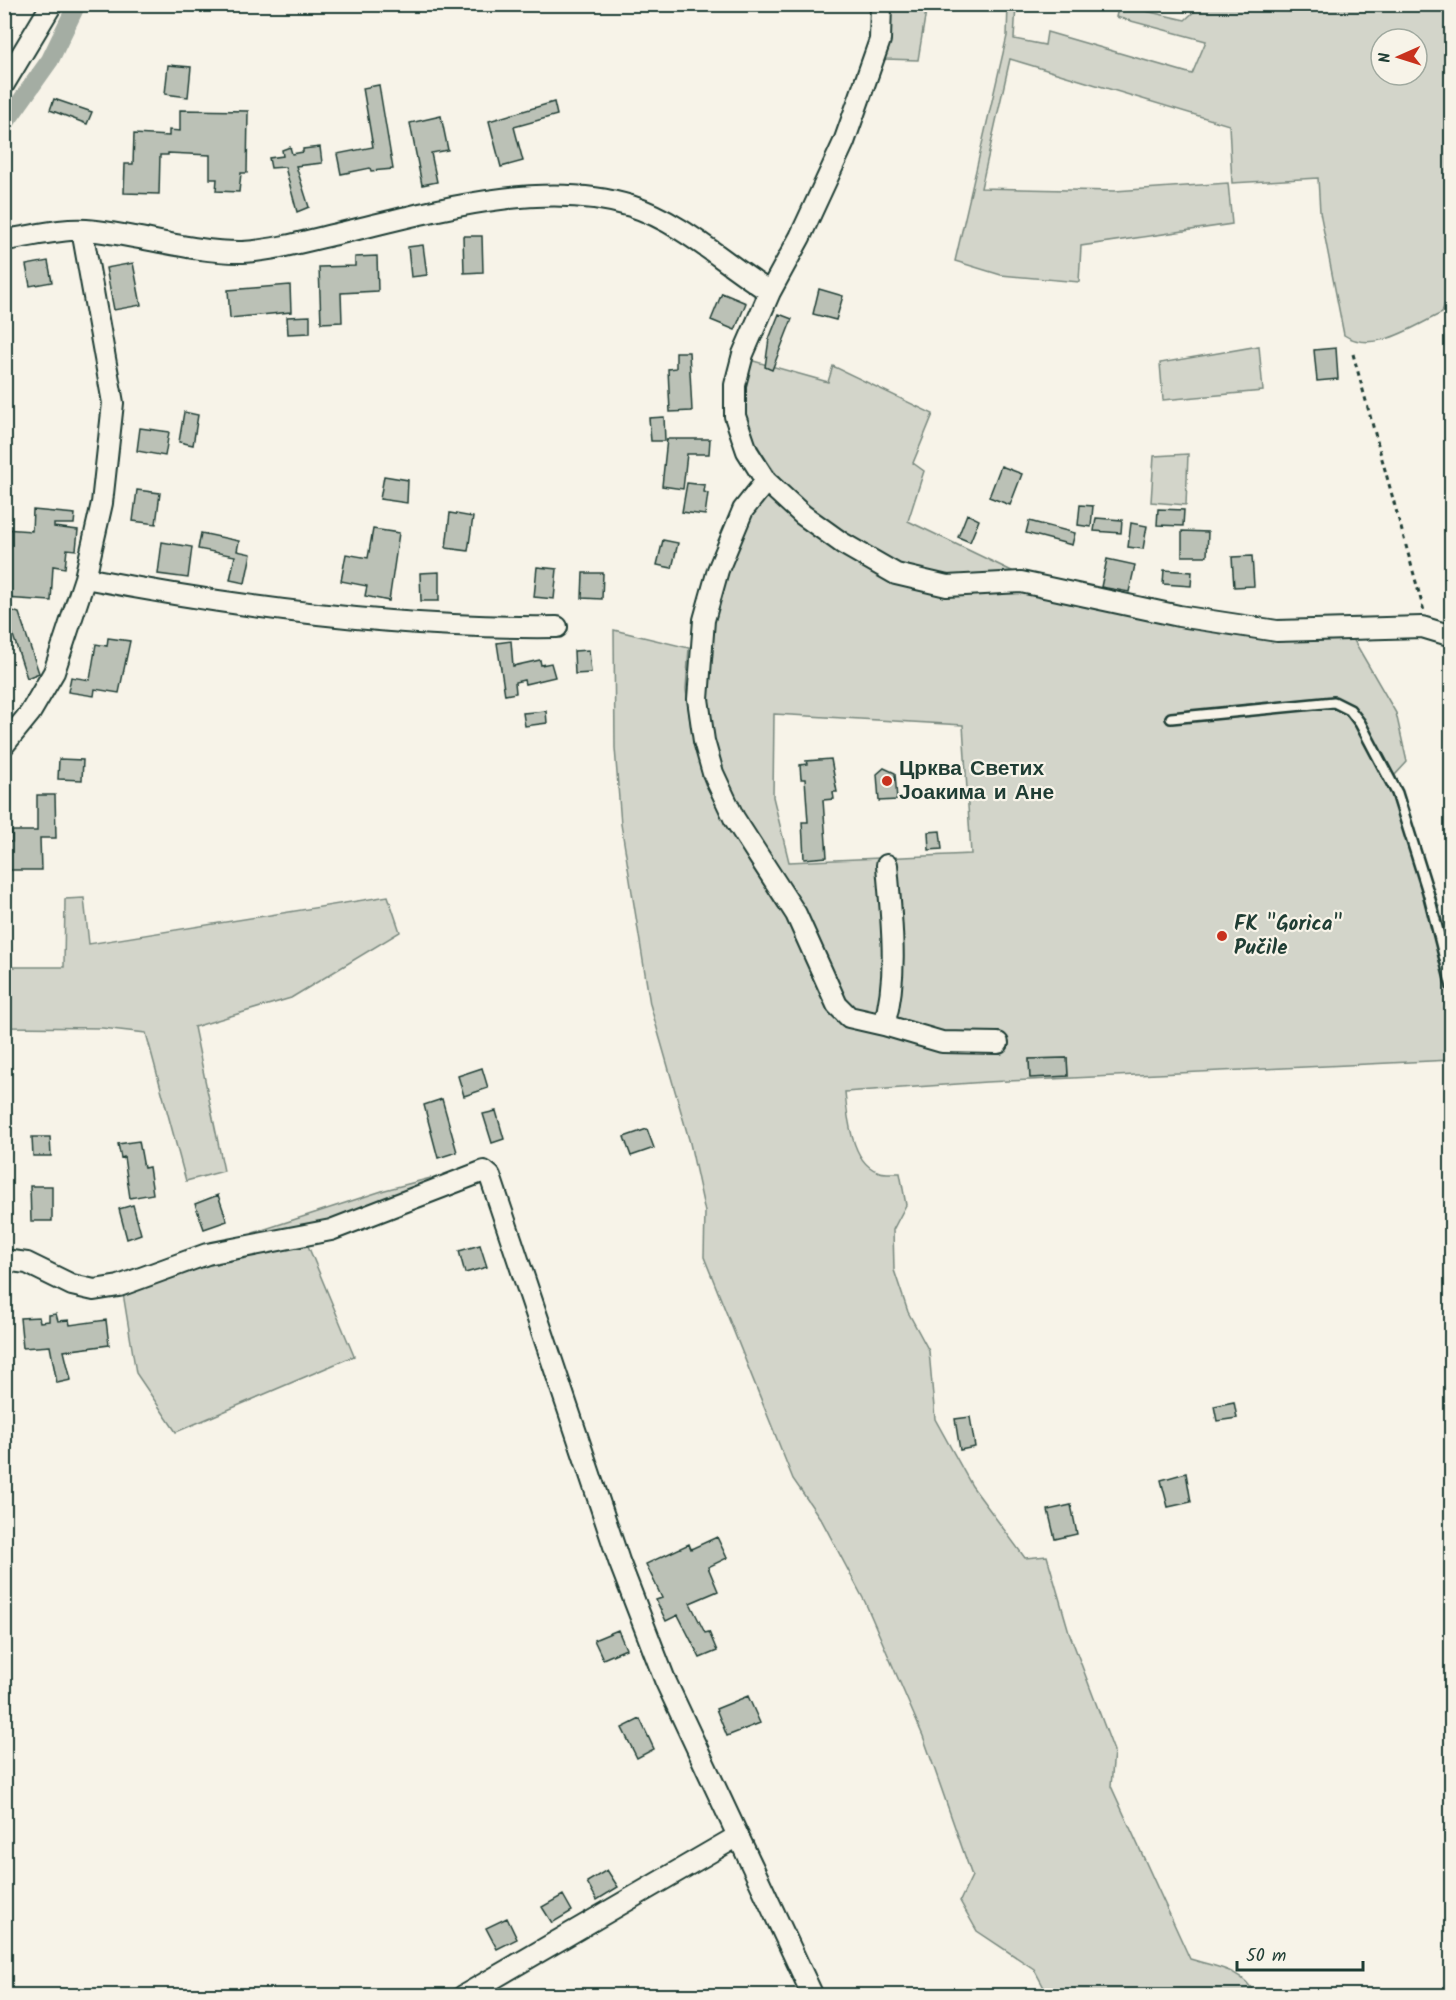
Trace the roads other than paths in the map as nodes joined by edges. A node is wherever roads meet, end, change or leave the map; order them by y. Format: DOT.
graph roads {
  1 [pos="52,4"];
  2 [pos="881,4"];
  3 [pos="4,84"];
  4 [pos="82,230"];
  5 [pos="4,240"];
  6 [pos="770,292"];
  7 [pos="766,481"];
  8 [pos="85,578"];
  9 [pos="557,627"];
  10 [pos="1452,636"];
  11 [pos="1171,718"];
  12 [pos="4,746"];
  13 [pos="887,865"];
  14 [pos="1452,987"];
  15 [pos="884,1025"];
  16 [pos="998,1043"];
  17 [pos="4,1260"];
  18 [pos="738,1836"];
  19 [pos="463,1995"];
  20 [pos="813,1995"];
  1 -- 3 [label="street"];
  2 -- 6 [label="street"];
  4 -- 5 [label="street"];
  4 -- 6 [label="street"];
  4 -- 8 [label="street"];
  6 -- 7 [label="street"];
  7 -- 10 [label="street"];
  7 -- 15 [label="street"];
  8 -- 9 [label="street"];
  8 -- 12 [label="street"];
  11 -- 14 [label="lane"];
  13 -- 15 [label="street"];
  15 -- 16 [label="street"];
  17 -- 18 [label="street"];
  18 -- 19 [label="street"];
  18 -- 20 [label="street"];
}
